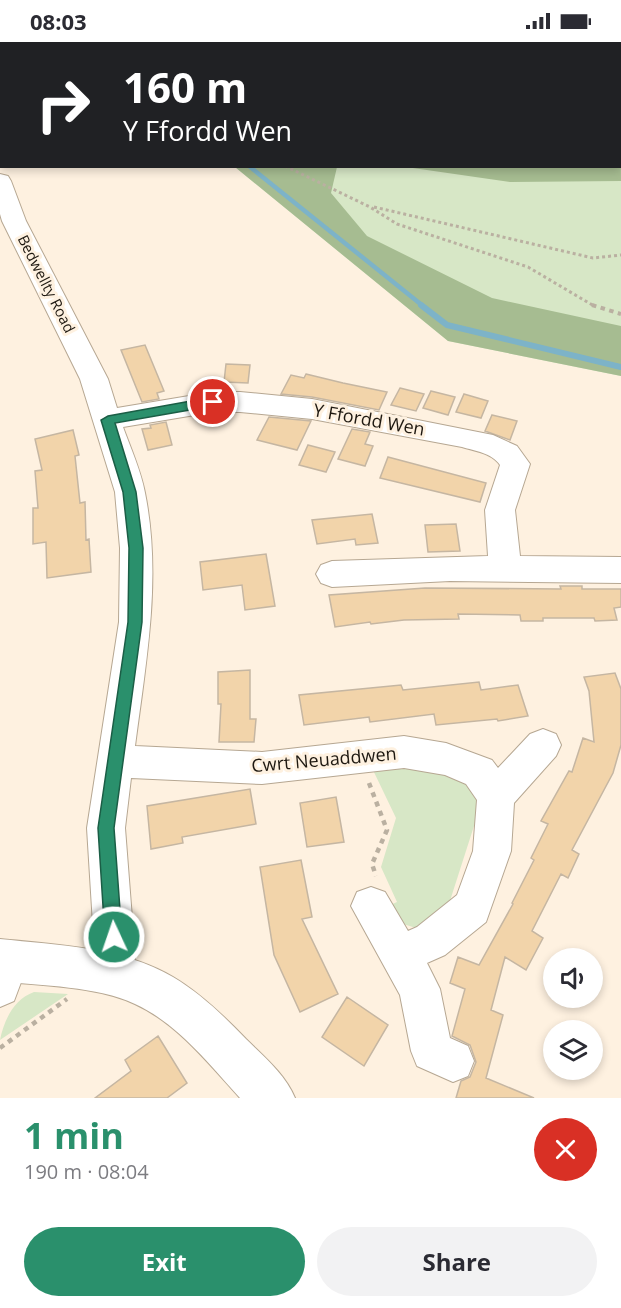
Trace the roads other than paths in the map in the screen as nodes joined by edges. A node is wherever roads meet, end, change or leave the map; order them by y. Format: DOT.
graph roads {
  1 [pos="0,181"];
  2 [pos="5,212"];
  3 [pos="108,420"];
  4 [pos="505,568"];
  5 [pos="621,570"];
  6 [pos="332,574"];
  7 [pos="543,745"];
  8 [pos="114,761"];
  9 [pos="496,796"];
  10 [pos="371,906"];
  11 [pos="3,970"];
  12 [pos="410,972"];
  13 [pos="97,973"];
  14 [pos="453,1061"];
  15 [pos="272,1098"];
  1 -- 2 [label="street, Bedwellty Road"];
  2 -- 3 [label="street, Bedwellty Road"];
  3 -- 4 [label="street, Y Ffordd Wen"];
  3 -- 8 [label="street, Bedwellty Road"];
  4 -- 5 [label="street"];
  4 -- 6 [label="street"];
  7 -- 9 [label="street"];
  8 -- 9 [label="street, Cwrt Neuaddwen"];
  8 -- 13 [label="street, Bedwellty Road"];
  9 -- 12 [label="street"];
  10 -- 12 [label="street"];
  11 -- 13 [label="main road"];
  12 -- 14 [label="street"];
  13 -- 15 [label="main road"];
}
